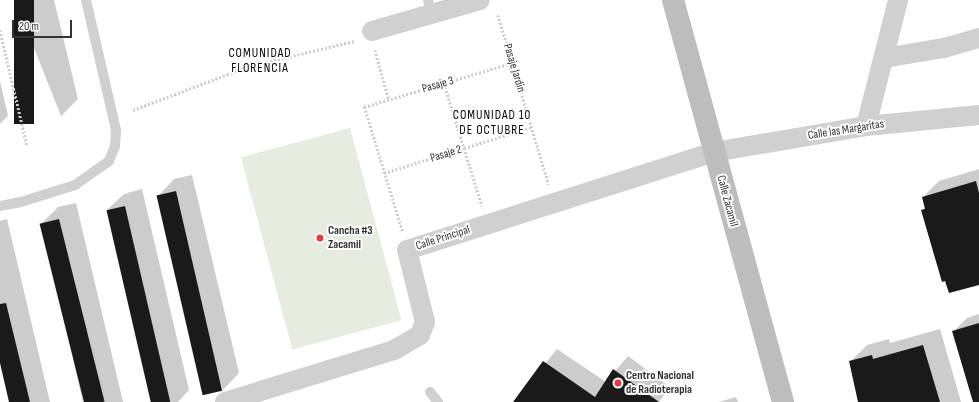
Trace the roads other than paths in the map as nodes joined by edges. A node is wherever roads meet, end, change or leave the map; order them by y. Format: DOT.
graph roads {
  1 [pos="86,0"];
  2 [pos="480,0"];
  3 [pos="672,0"];
  4 [pos="898,0"];
  5 [pos="440,6"];
  6 [pos="977,36"];
  7 [pos="367,39"];
  8 [pos="884,58"];
  9 [pos="979,115"];
  10 [pos="866,126"];
  11 [pos="714,152"];
  12 [pos="0,206"];
  13 [pos="430,392"];
  14 [pos="225,402"];
  15 [pos="438,402"];
  16 [pos="783,402"];
  1 -- 12 [label="lane"];
  2 -- 5 [label="street"];
  3 -- 11 [label="street, Calle Zacamil"];
  4 -- 8 [label="street"];
  5 -- 7 [label="street"];
  6 -- 8 [label="street"];
  8 -- 10 [label="street"];
  9 -- 10 [label="street, Calle las Margaritas"];
  10 -- 11 [label="street, Calle las Margaritas"];
  11 -- 14 [label="street, Calle Principal"];
  11 -- 16 [label="street, Calle Zacamil"];
  13 -- 15 [label="lane"];
}
